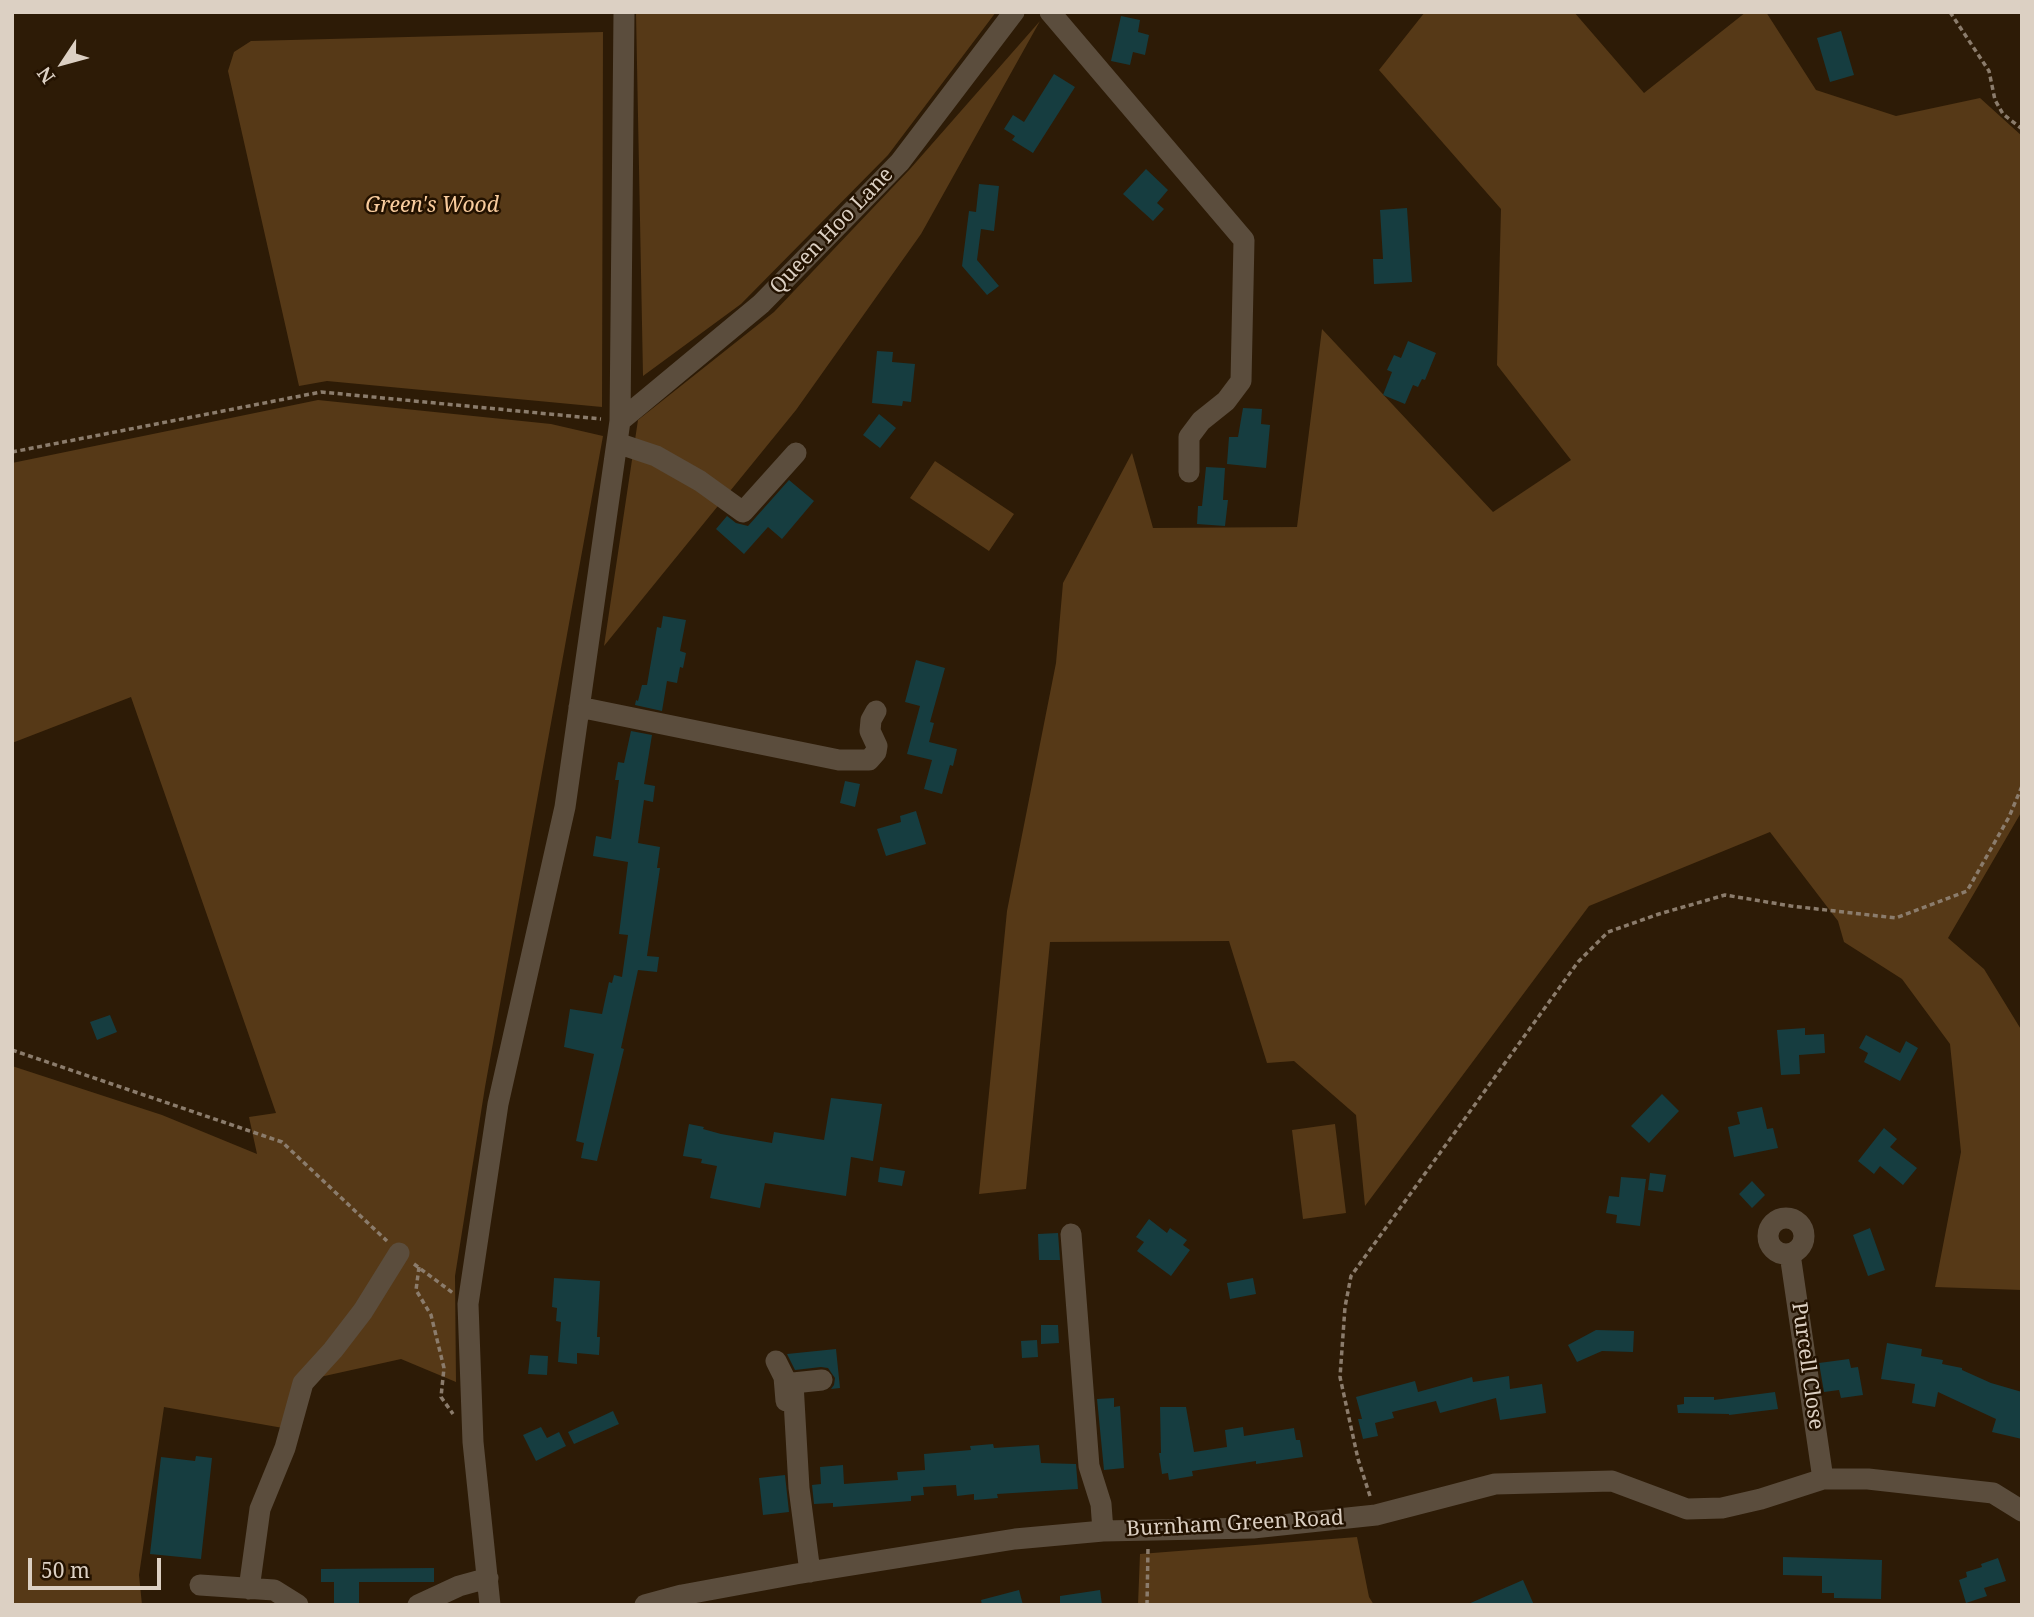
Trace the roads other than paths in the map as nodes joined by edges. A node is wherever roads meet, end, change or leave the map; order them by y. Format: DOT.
graph roads {
  1 [pos="624,12"];
  2 [pos="1014,12"];
  3 [pos="1050,12"];
  4 [pos="620,421"];
  5 [pos="617,443"];
  6 [pos="796,453"];
  7 [pos="1189,472"];
  8 [pos="579,707"];
  9 [pos="876,710"];
  10 [pos="1071,1234"];
  11 [pos="399,1253"];
  12 [pos="1790,1254"];
  13 [pos="776,1361"];
  14 [pos="822,1380"];
  15 [pos="1823,1479"];
  16 [pos="2022,1511"];
  17 [pos="1102,1531"];
  18 [pos="803,1573"];
  19 [pos="488,1578"];
  20 [pos="200,1585"];
  21 [pos="249,1589"];
  22 [pos="298,1605"];
  23 [pos="418,1605"];
  24 [pos="490,1605"];
  25 [pos="645,1605"];
  1 -- 4 [label="street"];
  2 -- 4 [label="street, Queen Hoo Lane"];
  3 -- 7 [label="street"];
  4 -- 5 [label="street"];
  5 -- 6 [label="street"];
  5 -- 8 [label="street"];
  8 -- 9 [label="street"];
  8 -- 19 [label="street"];
  10 -- 17 [label="street"];
  11 -- 21 [label="street"];
  12 -- 15 [label="street, Purcell Close"];
  13 -- 18 [label="street"];
  14 -- 18 [label="street"];
  15 -- 16 [label="street, Burnham Green Road"];
  15 -- 17 [label="street, Burnham Green Road"];
  17 -- 18 [label="street, Burnham Green Road"];
  18 -- 25 [label="street, Burnham Green Road"];
  19 -- 23 [label="street"];
  19 -- 24 [label="street"];
  20 -- 21 [label="street"];
  21 -- 22 [label="street"];
}
